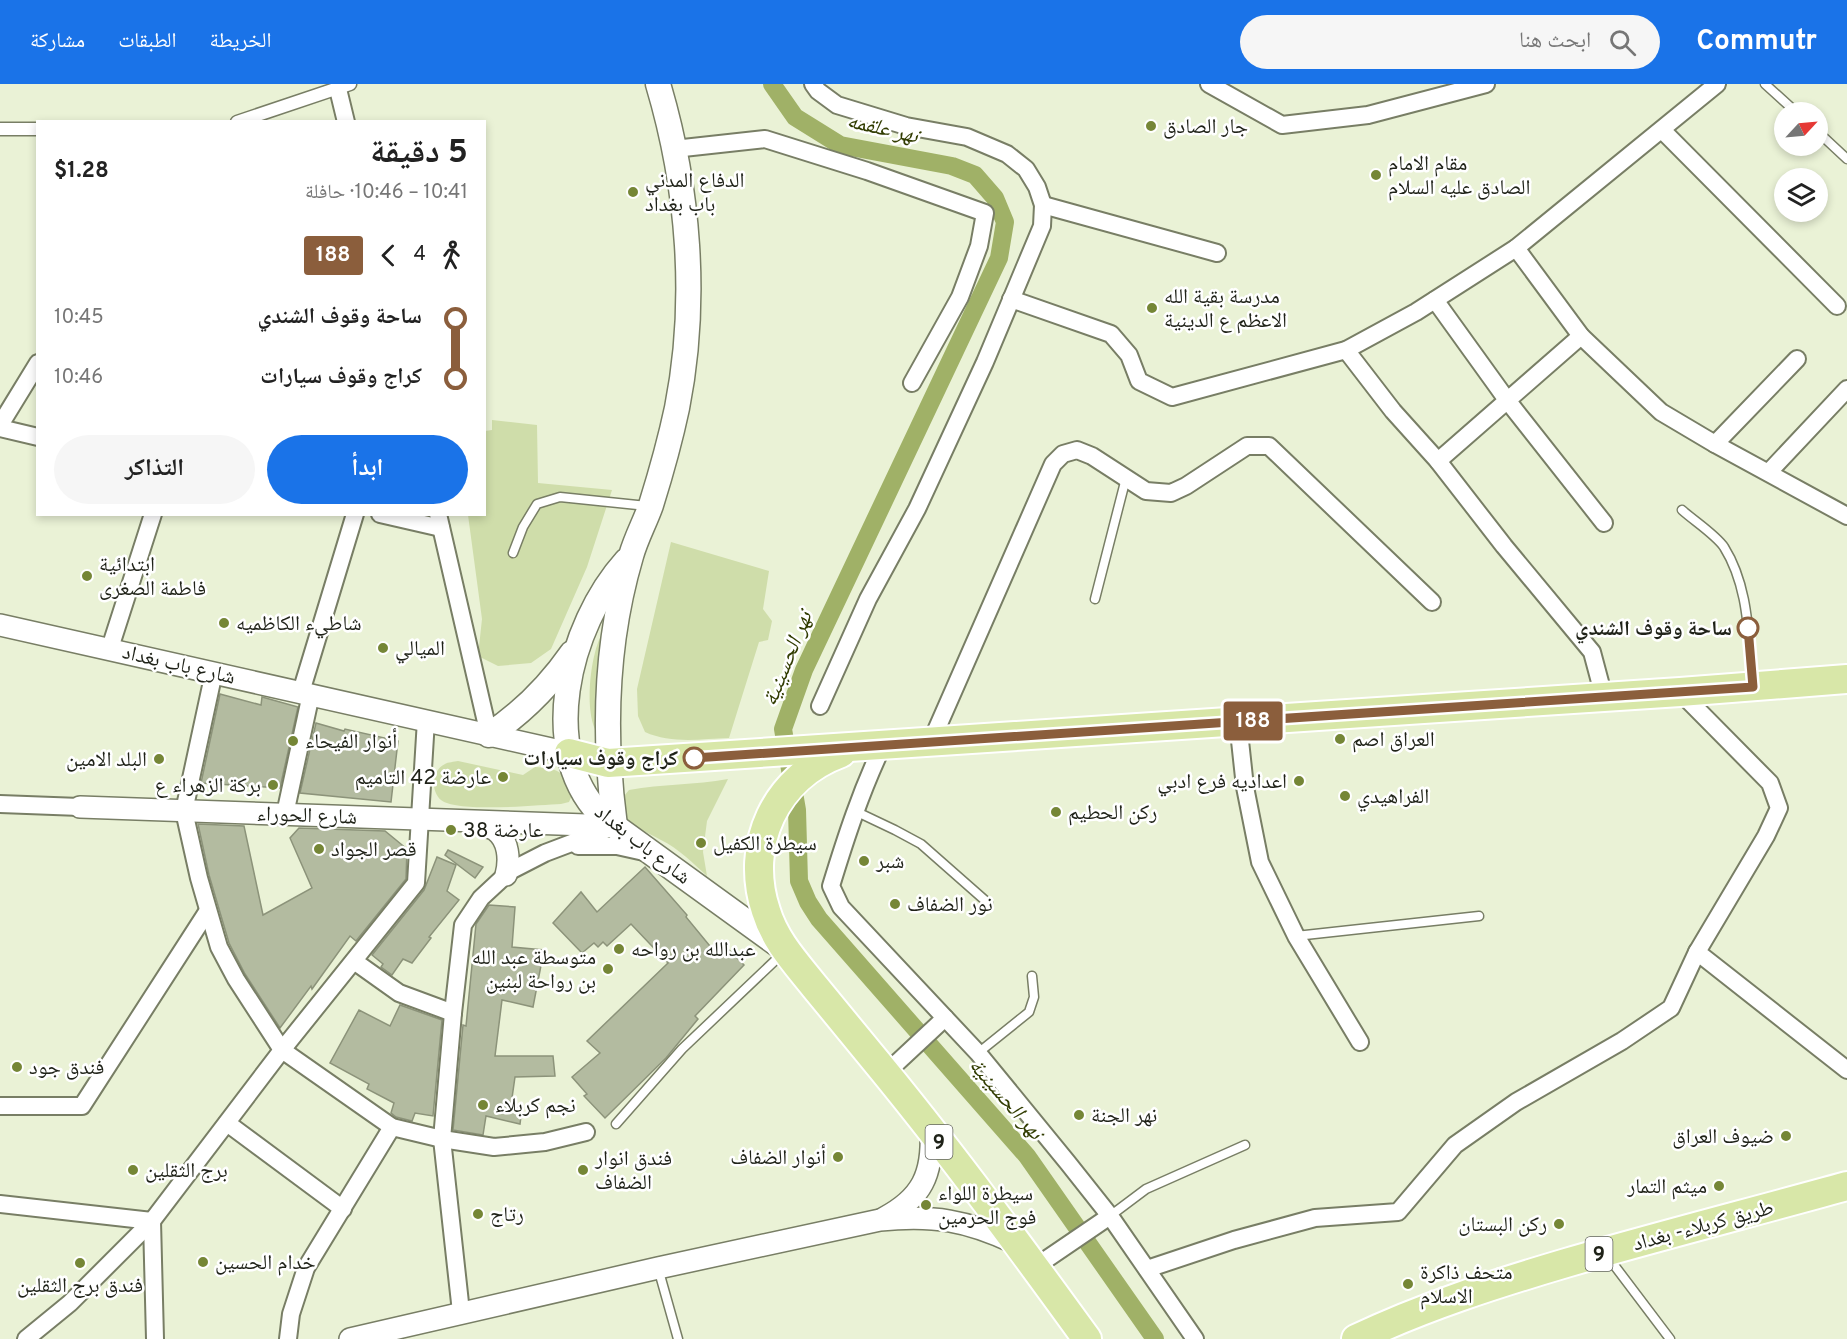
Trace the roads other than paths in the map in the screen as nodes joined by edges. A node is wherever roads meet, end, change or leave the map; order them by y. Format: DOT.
graph roads {
  1 [pos="658,84"];
  2 [pos="813,84"];
  3 [pos="1209,84"];
  4 [pos="1486,84"];
  5 [pos="1717,84"];
  6 [pos="1765,84"];
  7 [pos="344,86"];
  8 [pos="1785,102"];
  9 [pos="243,120"];
  10 [pos="346,120"];
  11 [pos="0,129"];
  12 [pos="36,129"];
  13 [pos="1662,130"];
  14 [pos="1828,141"];
  15 [pos="674,149"];
  16 [pos="1847,159"];
  17 [pos="1043,205"];
  18 [pos="1516,248"];
  19 [pos="1218,253"];
  20 [pos="1011,299"];
  21 [pos="1435,300"];
  22 [pos="1837,306"];
  23 [pos="1581,336"];
  24 [pos="1346,350"];
  25 [pos="1797,359"];
  26 [pos="36,366"];
  27 [pos="912,383"];
  28 [pos="1847,389"];
  29 [pos="1507,400"];
  30 [pos="0,427"];
  31 [pos="36,436"];
  32 [pos="1715,444"];
  33 [pos="1438,461"];
  34 [pos="1769,472"];
  35 [pos="1126,478"];
  36 [pos="650,506"];
  37 [pos="1682,510"];
  38 [pos="152,516"];
  39 [pos="354,516"];
  40 [pos="397,516"];
  41 [pos="1847,516"];
  42 [pos="439,521"];
  43 [pos="1604,523"];
  44 [pos="513,552"];
  45 [pos="631,554"];
  46 [pos="1095,599"];
  47 [pos="1432,602"];
  48 [pos="0,625"];
  49 [pos="577,646"];
  50 [pos="110,648"];
  51 [pos="214,672"];
  52 [pos="1847,679"];
  53 [pos="1753,687"];
  54 [pos="1680,692"];
  55 [pos="306,693"];
  56 [pos="1604,697"];
  57 [pos="820,706"];
  58 [pos="426,720"];
  59 [pos="1238,722"];
  60 [pos="489,735"];
  61 [pos="931,742"];
  62 [pos="855,749"];
  63 [pos="569,753"];
  64 [pos="608,763"];
  65 [pos="0,804"];
  66 [pos="80,807"];
  67 [pos="184,811"];
  68 [pos="854,811"];
  69 [pos="285,814"];
  70 [pos="419,819"];
  71 [pos="470,821"];
  72 [pos="615,826"];
  73 [pos="545,853"];
  74 [pos="658,858"];
  75 [pos="506,874"];
  76 [pos="988,903"];
  77 [pos="207,912"];
  78 [pos="1479,916"];
  79 [pos="1296,936"];
  80 [pos="786,950"];
  81 [pos="1697,952"];
  82 [pos="354,961"];
  83 [pos="1032,976"];
  84 [pos="453,1012"];
  85 [pos="945,1018"];
  86 [pos="1360,1042"];
  87 [pos="282,1050"];
  88 [pos="978,1053"];
  89 [pos="896,1064"];
  90 [pos="1847,1070"];
  91 [pos="0,1106"];
  92 [pos="227,1123"];
  93 [pos="616,1124"];
  94 [pos="392,1127"];
  95 [pos="586,1132"];
  96 [pos="931,1132"];
  97 [pos="442,1138"];
  98 [pos="1245,1145"];
  99 [pos="1847,1186"];
  100 [pos="0,1204"];
  101 [pos="343,1209"];
  102 [pos="1110,1216"];
  103 [pos="880,1220"];
  104 [pos="152,1221"];
  105 [pos="1018,1245"];
  106 [pos="1604,1252"];
  107 [pos="1044,1260"];
  108 [pos="658,1268"];
  109 [pos="1147,1269"];
  110 [pos="461,1312"];
  111 [pos="26,1339"];
  112 [pos="155,1339"];
  113 [pos="288,1339"];
  114 [pos="350,1339"];
  115 [pos="678,1339"];
  116 [pos="1087,1339"];
  117 [pos="1195,1339"];
  118 [pos="1356,1339"];
  119 [pos="1670,1339"];
  1 -- 15 [label="main road"];
  2 -- 17 [label="street"];
  3 -- 4 [label="street"];
  5 -- 13 [label="street"];
  6 -- 8 [label="lane"];
  7 -- 9 [label="street"];
  7 -- 10 [label="street"];
  11 -- 12 [label="street"];
  13 -- 18 [label="street"];
  13 -- 22 [label="street"];
  14 -- 16 [label="lane"];
  15 -- 27 [label="street"];
  15 -- 36 [label="main road"];
  17 -- 19 [label="street"];
  17 -- 20 [label="street"];
  18 -- 21 [label="street"];
  18 -- 23 [label="street"];
  20 -- 24 [label="street"];
  20 -- 57 [label="street"];
  21 -- 24 [label="street"];
  21 -- 29 [label="street"];
  23 -- 29 [label="street"];
  23 -- 32 [label="street"];
  24 -- 33 [label="street"];
  25 -- 32 [label="street"];
  26 -- 30 [label="street"];
  28 -- 34 [label="street"];
  29 -- 33 [label="street"];
  29 -- 43 [label="street"];
  30 -- 31 [label="street"];
  32 -- 34 [label="street"];
  33 -- 56 [label="street"];
  34 -- 41 [label="street"];
  35 -- 46 [label="lane"];
  35 -- 47 [label="street"];
  35 -- 61 [label="street"];
  36 -- 44 [label="lane"];
  36 -- 45 [label="main road"];
  37 -- 53 [label="lane"];
  38 -- 50 [label="street"];
  39 -- 55 [label="street"];
  40 -- 42 [label="street"];
  42 -- 60 [label="street"];
  45 -- 49 [label="main road"];
  45 -- 64 [label="main road"];
  48 -- 50 [label="street, شارع باب بغداد"];
  49 -- 60 [label="main road"];
  49 -- 63 [label="main road"];
  50 -- 51 [label="street, شارع باب بغداد"];
  51 -- 55 [label="street, شارع باب بغداد"];
  51 -- 67 [label="street"];
  52 -- 53 [label="highway, 9"];
  53 -- 54 [label="highway, 9"];
  54 -- 56 [label="highway, 9"];
  54 -- 81 [label="street"];
  55 -- 58 [label="street, شارع باب بغداد"];
  55 -- 69 [label="street"];
  56 -- 59 [label="highway, 9"];
  58 -- 60 [label="street, شارع باب بغداد"];
  58 -- 70 [label="street"];
  59 -- 61 [label="highway, 9"];
  59 -- 79 [label="street"];
  60 -- 63 [label="street, شارع باب بغداد"];
  61 -- 62 [label="highway, 9"];
  62 -- 64 [label="highway"];
  62 -- 68 [label="street"];
  62 -- 80 [label="highway, 9"];
  63 -- 64 [label="highway"];
  63 -- 72 [label="main road, شارع باب بغداد"];
  64 -- 72 [label="main road"];
  65 -- 66 [label="street, شارع الحوراء"];
  66 -- 67 [label="street, شارع الحوراء"];
  67 -- 69 [label="street, شارع الحوراء"];
  67 -- 77 [label="street"];
  68 -- 76 [label="lane"];
  68 -- 85 [label="street"];
  69 -- 70 [label="street, شارع الحوراء"];
  70 -- 71 [label="street, شارع الحوراء"];
  70 -- 82 [label="street"];
  71 -- 72 [label="street, شارع الحوراء"];
  71 -- 75 [label="street"];
  72 -- 73 [label="street"];
  72 -- 74 [label="main road, شارع باب بغداد"];
  73 -- 74 [label="street"];
  73 -- 75 [label="street"];
  74 -- 80 [label="main road, شارع باب بغداد"];
  75 -- 84 [label="street"];
  77 -- 87 [label="street"];
  77 -- 91 [label="street"];
  78 -- 79 [label="lane"];
  79 -- 86 [label="street"];
  80 -- 89 [label="highway, شارع باب بغداد / 9"];
  80 -- 93 [label="lane"];
  81 -- 90 [label="street"];
  81 -- 109 [label="street"];
  82 -- 84 [label="street"];
  82 -- 87 [label="street"];
  83 -- 88 [label="lane"];
  84 -- 97 [label="street"];
  85 -- 88 [label="street"];
  85 -- 89 [label="street"];
  87 -- 92 [label="street"];
  87 -- 94 [label="street"];
  88 -- 102 [label="street"];
  89 -- 96 [label="highway, شارع باب بغداد / 9"];
  92 -- 101 [label="street"];
  92 -- 104 [label="street"];
  94 -- 97 [label="street"];
  94 -- 101 [label="street"];
  95 -- 97 [label="street"];
  96 -- 103 [label="street"];
  96 -- 105 [label="highway, شارع باب بغداد / 9"];
  97 -- 110 [label="street"];
  98 -- 102 [label="lane"];
  99 -- 106 [label="highway, طريق كربلاء- بغداد / 9"];
  100 -- 104 [label="street"];
  101 -- 113 [label="street"];
  102 -- 107 [label="street"];
  102 -- 109 [label="street"];
  103 -- 105 [label="street"];
  103 -- 108 [label="street"];
  104 -- 111 [label="street"];
  104 -- 112 [label="street"];
  105 -- 107 [label="highway, شارع باب بغداد / 9"];
  106 -- 118 [label="highway, طريق كربلاء- بغداد / 9"];
  106 -- 119 [label="lane"];
  107 -- 116 [label="highway, شارع باب بغداد / 9"];
  108 -- 110 [label="street"];
  108 -- 115 [label="lane"];
  109 -- 117 [label="street"];
  110 -- 114 [label="street"];
}
